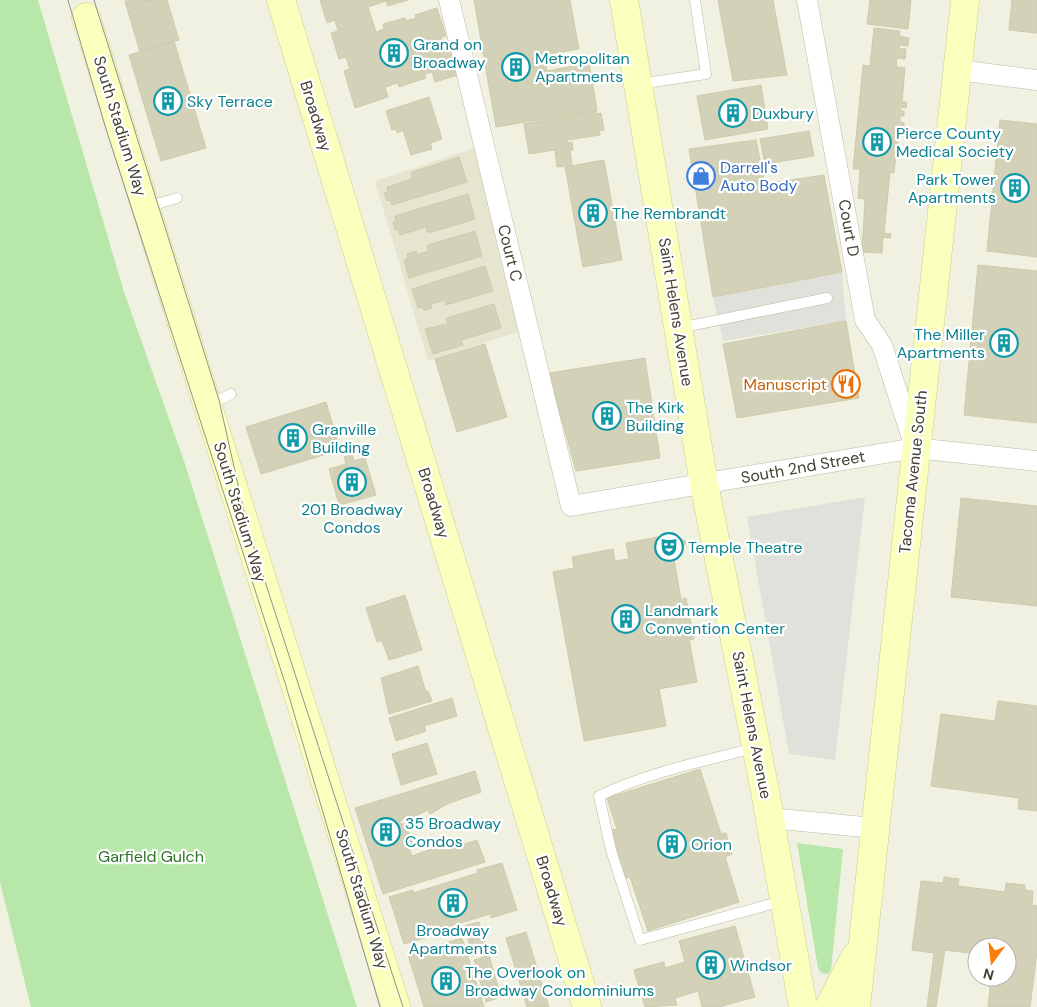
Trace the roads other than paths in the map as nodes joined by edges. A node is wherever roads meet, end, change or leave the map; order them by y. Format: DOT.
graph roads {
  1 [pos="280,0"];
  2 [pos="449,0"];
  3 [pos="624,0"];
  4 [pos="695,0"];
  5 [pos="807,0"];
  6 [pos="964,0"];
  7 [pos="82,6"];
  8 [pos="958,70"];
  9 [pos="1037,80"];
  10 [pos="638,84"];
  11 [pos="177,198"];
  12 [pos="145,207"];
  13 [pos="827,298"];
  14 [pos="678,328"];
  15 [pos="231,394"];
  16 [pos="208,407"];
  17 [pos="915,448"];
  18 [pos="1037,461"];
  19 [pos="704,484"];
  20 [pos="571,506"];
  21 [pos="756,748"];
  22 [pos="770,818"];
  23 [pos="874,828"];
  24 [pos="783,901"];
  25 [pos="861,945"];
  26 [pos="396,1007"];
  27 [pos="588,1007"];
  28 [pos="803,1007"];
  29 [pos="829,1007"];
  30 [pos="856,1007"];
  1 -- 27 [label="street, Broadway"];
  2 -- 20 [label="street, Court C"];
  3 -- 10 [label="street, Saint Helens Avenue"];
  4 -- 10 [label="lane"];
  5 -- 17 [label="street, Court D"];
  6 -- 8 [label="street, Tacoma Avenue South"];
  7 -- 12 [label="street, South Stadium Way"];
  8 -- 9 [label="street"];
  8 -- 17 [label="street, Tacoma Avenue South"];
  10 -- 14 [label="street, Saint Helens Avenue"];
  11 -- 12 [label="lane"];
  12 -- 16 [label="street, South Stadium Way"];
  13 -- 14 [label="lane"];
  14 -- 19 [label="street, Saint Helens Avenue"];
  15 -- 16 [label="lane"];
  16 -- 26 [label="street, South Stadium Way"];
  17 -- 18 [label="street, South 2nd Street"];
  17 -- 19 [label="street, South 2nd Street"];
  17 -- 23 [label="street, Tacoma Avenue South"];
  19 -- 20 [label="street, South 2nd Street"];
  19 -- 21 [label="street, Saint Helens Avenue"];
  21 -- 22 [label="street, Saint Helens Avenue"];
  21 -- 24 [label="lane"];
  22 -- 23 [label="street"];
  22 -- 24 [label="street, Saint Helens Avenue"];
  23 -- 25 [label="street, Tacoma Avenue South"];
  24 -- 28 [label="street, Saint Helens Avenue"];
  25 -- 29 [label="street, Tacoma Avenue South"];
  25 -- 30 [label="street, Tacoma Avenue South"];
}
